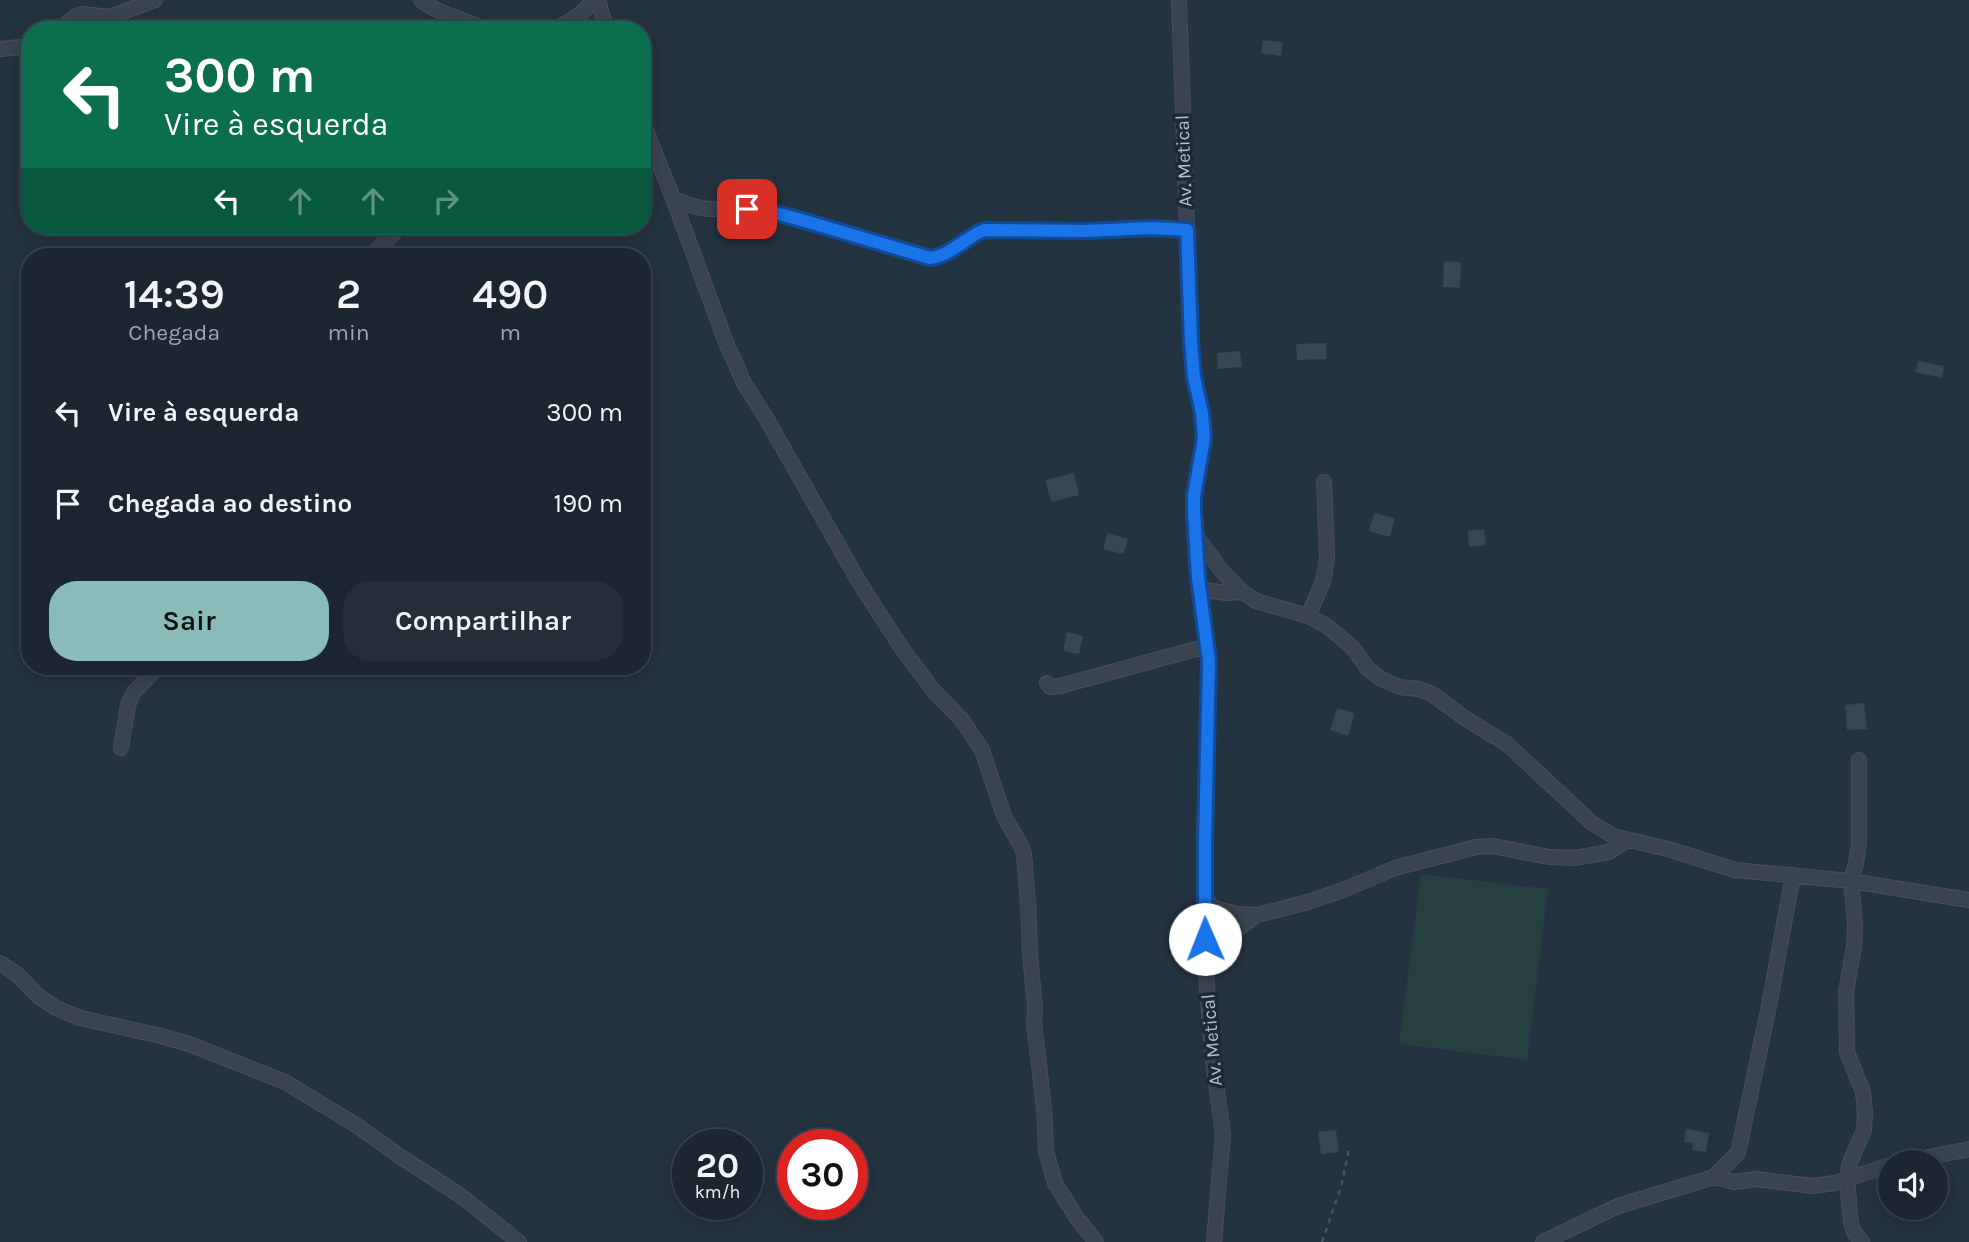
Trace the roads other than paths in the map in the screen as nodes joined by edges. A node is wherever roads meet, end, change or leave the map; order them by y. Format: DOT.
graph roads {
  1 [pos="155,0"];
  2 [pos="421,0"];
  3 [pos="596,0"];
  4 [pos="1178,0"];
  5 [pos="70,21"];
  6 [pos="467,21"];
  7 [pos="569,21"];
  8 [pos="604,21"];
  9 [pos="21,47"];
  10 [pos="0,49"];
  11 [pos="651,143"];
  12 [pos="673,198"];
  13 [pos="1187,230"];
  14 [pos="392,235"];
  15 [pos="379,248"];
  16 [pos="1324,482"];
  17 [pos="1196,536"];
  18 [pos="1199,589"];
  19 [pos="1242,592"];
  20 [pos="1226,593"];
  21 [pos="1202,611"];
  22 [pos="1308,616"];
  23 [pos="1207,646"];
  24 [pos="149,675"];
  25 [pos="1047,683"];
  26 [pos="121,748"];
  27 [pos="1859,760"];
  28 [pos="1627,840"];
  29 [pos="1793,875"];
  30 [pos="1851,881"];
  31 [pos="1204,898"];
  32 [pos="1969,900"];
  33 [pos="1257,915"];
  34 [pos="1205,960"];
  35 [pos="0,963"];
  36 [pos="1969,1149"];
  37 [pos="1948,1153"];
  38 [pos="1878,1169"];
  39 [pos="1714,1177"];
  40 [pos="1847,1180"];
  41 [pos="519,1242"];
  42 [pos="1096,1242"];
  43 [pos="1214,1242"];
  44 [pos="1543,1242"];
  45 [pos="1862,1242"];
  1 -- 5 [label="street"];
  2 -- 6 [label="street"];
  3 -- 7 [label="street"];
  3 -- 8 [label="street"];
  4 -- 13 [label="street, Av. Metical"];
  9 -- 10 [label="street"];
  11 -- 12 [label="street"];
  12 -- 13 [label="street"];
  12 -- 42 [label="street"];
  13 -- 17 [label="street, Av. Metical"];
  14 -- 15 [label="street"];
  16 -- 22 [label="street"];
  17 -- 18 [label="street, Av. Metical"];
  17 -- 19 [label="street"];
  18 -- 20 [label="street"];
  18 -- 21 [label="street, Av. Metical"];
  19 -- 20 [label="street"];
  19 -- 22 [label="street"];
  20 -- 21 [label="street"];
  21 -- 23 [label="street, Av. Metical"];
  22 -- 28 [label="street"];
  23 -- 25 [label="street"];
  23 -- 31 [label="street, Av. Metical"];
  24 -- 26 [label="street"];
  27 -- 30 [label="street"];
  28 -- 29 [label="street"];
  28 -- 33 [label="street"];
  29 -- 30 [label="street"];
  29 -- 39 [label="street"];
  30 -- 32 [label="street"];
  30 -- 40 [label="street"];
  31 -- 33 [label="street"];
  31 -- 34 [label="street, Av. Metical"];
  33 -- 34 [label="street"];
  34 -- 43 [label="street, Av. Metical"];
  35 -- 41 [label="street"];
  36 -- 37 [label="street"];
  38 -- 40 [label="street"];
  39 -- 40 [label="street"];
  39 -- 44 [label="street"];
  40 -- 45 [label="street"];
}
